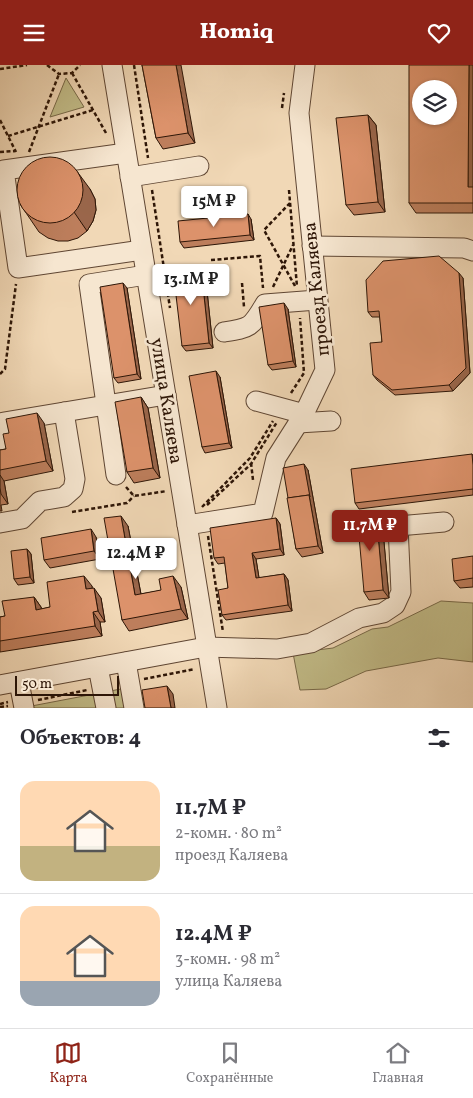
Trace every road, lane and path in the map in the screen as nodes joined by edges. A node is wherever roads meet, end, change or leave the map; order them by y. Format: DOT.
graph roads {
  1 [pos="27,65"];
  2 [pos="47,65"];
  3 [pos="80,65"];
  4 [pos="112,65"];
  5 [pos="134,65"];
  6 [pos="305,65"];
  7 [pos="0,69"];
  8 [pos="72,73"];
  9 [pos="59,74"];
  10 [pos="288,98"];
  11 [pos="286,106"];
  12 [pos="93,110"];
  13 [pos="0,120"];
  14 [pos="38,127"];
  15 [pos="8,136"];
  16 [pos="0,152"];
  17 [pos="122,153"];
  18 [pos="19,159"];
  19 [pos="199,166"];
  20 [pos="150,174"];
  21 [pos="130,177"];
  22 [pos="290,203"];
  23 [pos="303,245"];
  24 [pos="142,251"];
  25 [pos="473,251"];
  26 [pos="86,258"];
  27 [pos="211,260"];
  28 [pos="284,265"];
  29 [pos="18,268"];
  30 [pos="146,275"];
  31 [pos="89,284"];
  32 [pos="298,295"];
  33 [pos="317,300"];
  34 [pos="265,305"];
  35 [pos="170,312"];
  36 [pos="224,332"];
  37 [pos="308,372"];
  38 [pos="0,373"];
  39 [pos="166,395"];
  40 [pos="256,401"];
  41 [pos="106,405"];
  42 [pos="283,408"];
  43 [pos="64,412"];
  44 [pos="301,418"];
  45 [pos="331,421"];
  46 [pos="0,446"];
  47 [pos="116,475"];
  48 [pos="180,489"];
  49 [pos="134,496"];
  50 [pos="198,500"];
  51 [pos="70,512"];
  52 [pos="444,522"];
  53 [pos="0,523"];
  54 [pos="206,523"];
  55 [pos="187,525"];
  56 [pos="206,647"];
  57 [pos="226,647"];
  58 [pos="126,662"];
  59 [pos="210,666"];
  60 [pos="98,667"];
  61 [pos="18,682"];
  62 [pos="129,682"];
  63 [pos="0,685"];
  64 [pos="102,687"];
  65 [pos="23,706"];
  66 [pos="0,707"];
  67 [pos="106,708"];
  68 [pos="134,708"];
  69 [pos="217,708"];
  1 -- 7 [label="path"];
  2 -- 9 [label="path"];
  3 -- 8 [label="path"];
  4 -- 17 [label="street, улица Каляева"];
  5 -- 20 [label="path"];
  6 -- 23 [label="street, проезд Каляева"];
  8 -- 9 [label="path"];
  8 -- 12 [label="path"];
  9 -- 14 [label="path"];
  10 -- 11 [label="path"];
  12 -- 14 [label="path"];
  12 -- 17 [label="path"];
  13 -- 15 [label="path"];
  14 -- 15 [label="path"];
  14 -- 18 [label="path"];
  15 -- 18 [label="path"];
  16 -- 18 [label="path"];
  17 -- 18 [label="street"];
  17 -- 21 [label="street, улица Каляева"];
  18 -- 29 [label="street"];
  19 -- 20 [label="street"];
  20 -- 21 [label="street"];
  20 -- 35 [label="path"];
  21 -- 24 [label="street, улица Каляева"];
  22 -- 28 [label="path"];
  23 -- 25 [label="street"];
  23 -- 28 [label="path"];
  23 -- 33 [label="street, проезд Каляева"];
  24 -- 26 [label="street"];
  24 -- 30 [label="street, улица Каляева"];
  26 -- 29 [label="street"];
  26 -- 31 [label="street"];
  27 -- 34 [label="path"];
  28 -- 32 [label="path"];
  28 -- 34 [label="path"];
  29 -- 38 [label="path"];
  30 -- 31 [label="street"];
  30 -- 39 [label="street, улица Каляева"];
  31 -- 41 [label="street"];
  32 -- 33 [label="street"];
  32 -- 34 [label="street"];
  32 -- 42 [label="path"];
  33 -- 44 [label="street, проезд Каляева"];
  34 -- 36 [label="street"];
  37 -- 42 [label="path"];
  39 -- 41 [label="street"];
  39 -- 48 [label="street, улица Каляева"];
  40 -- 42 [label="street"];
  41 -- 43 [label="street"];
  41 -- 47 [label="street"];
  42 -- 44 [label="street"];
  42 -- 50 [label="path"];
  42 -- 54 [label="path"];
  43 -- 46 [label="street"];
  43 -- 53 [label="street"];
  44 -- 45 [label="street"];
  44 -- 54 [label="street, проезд Каляева"];
  47 -- 49 [label="path"];
  48 -- 49 [label="path"];
  48 -- 55 [label="street, улица Каляева"];
  49 -- 51 [label="path"];
  52 -- 57 [label="street"];
  54 -- 55 [label="street, проезд Каляева"];
  54 -- 57 [label="path"];
  55 -- 56 [label="street, улица Каляева"];
  56 -- 57 [label="street"];
  56 -- 58 [label="street"];
  56 -- 59 [label="street, улица Каляева"];
  58 -- 60 [label="street"];
  58 -- 62 [label="street"];
  59 -- 62 [label="path"];
  59 -- 69 [label="street, улица Каляева"];
  60 -- 61 [label="street"];
  60 -- 64 [label="street"];
  61 -- 63 [label="street"];
  61 -- 65 [label="street"];
  62 -- 68 [label="street"];
  64 -- 65 [label="path"];
  64 -- 67 [label="street"];
  65 -- 66 [label="path"];
}
